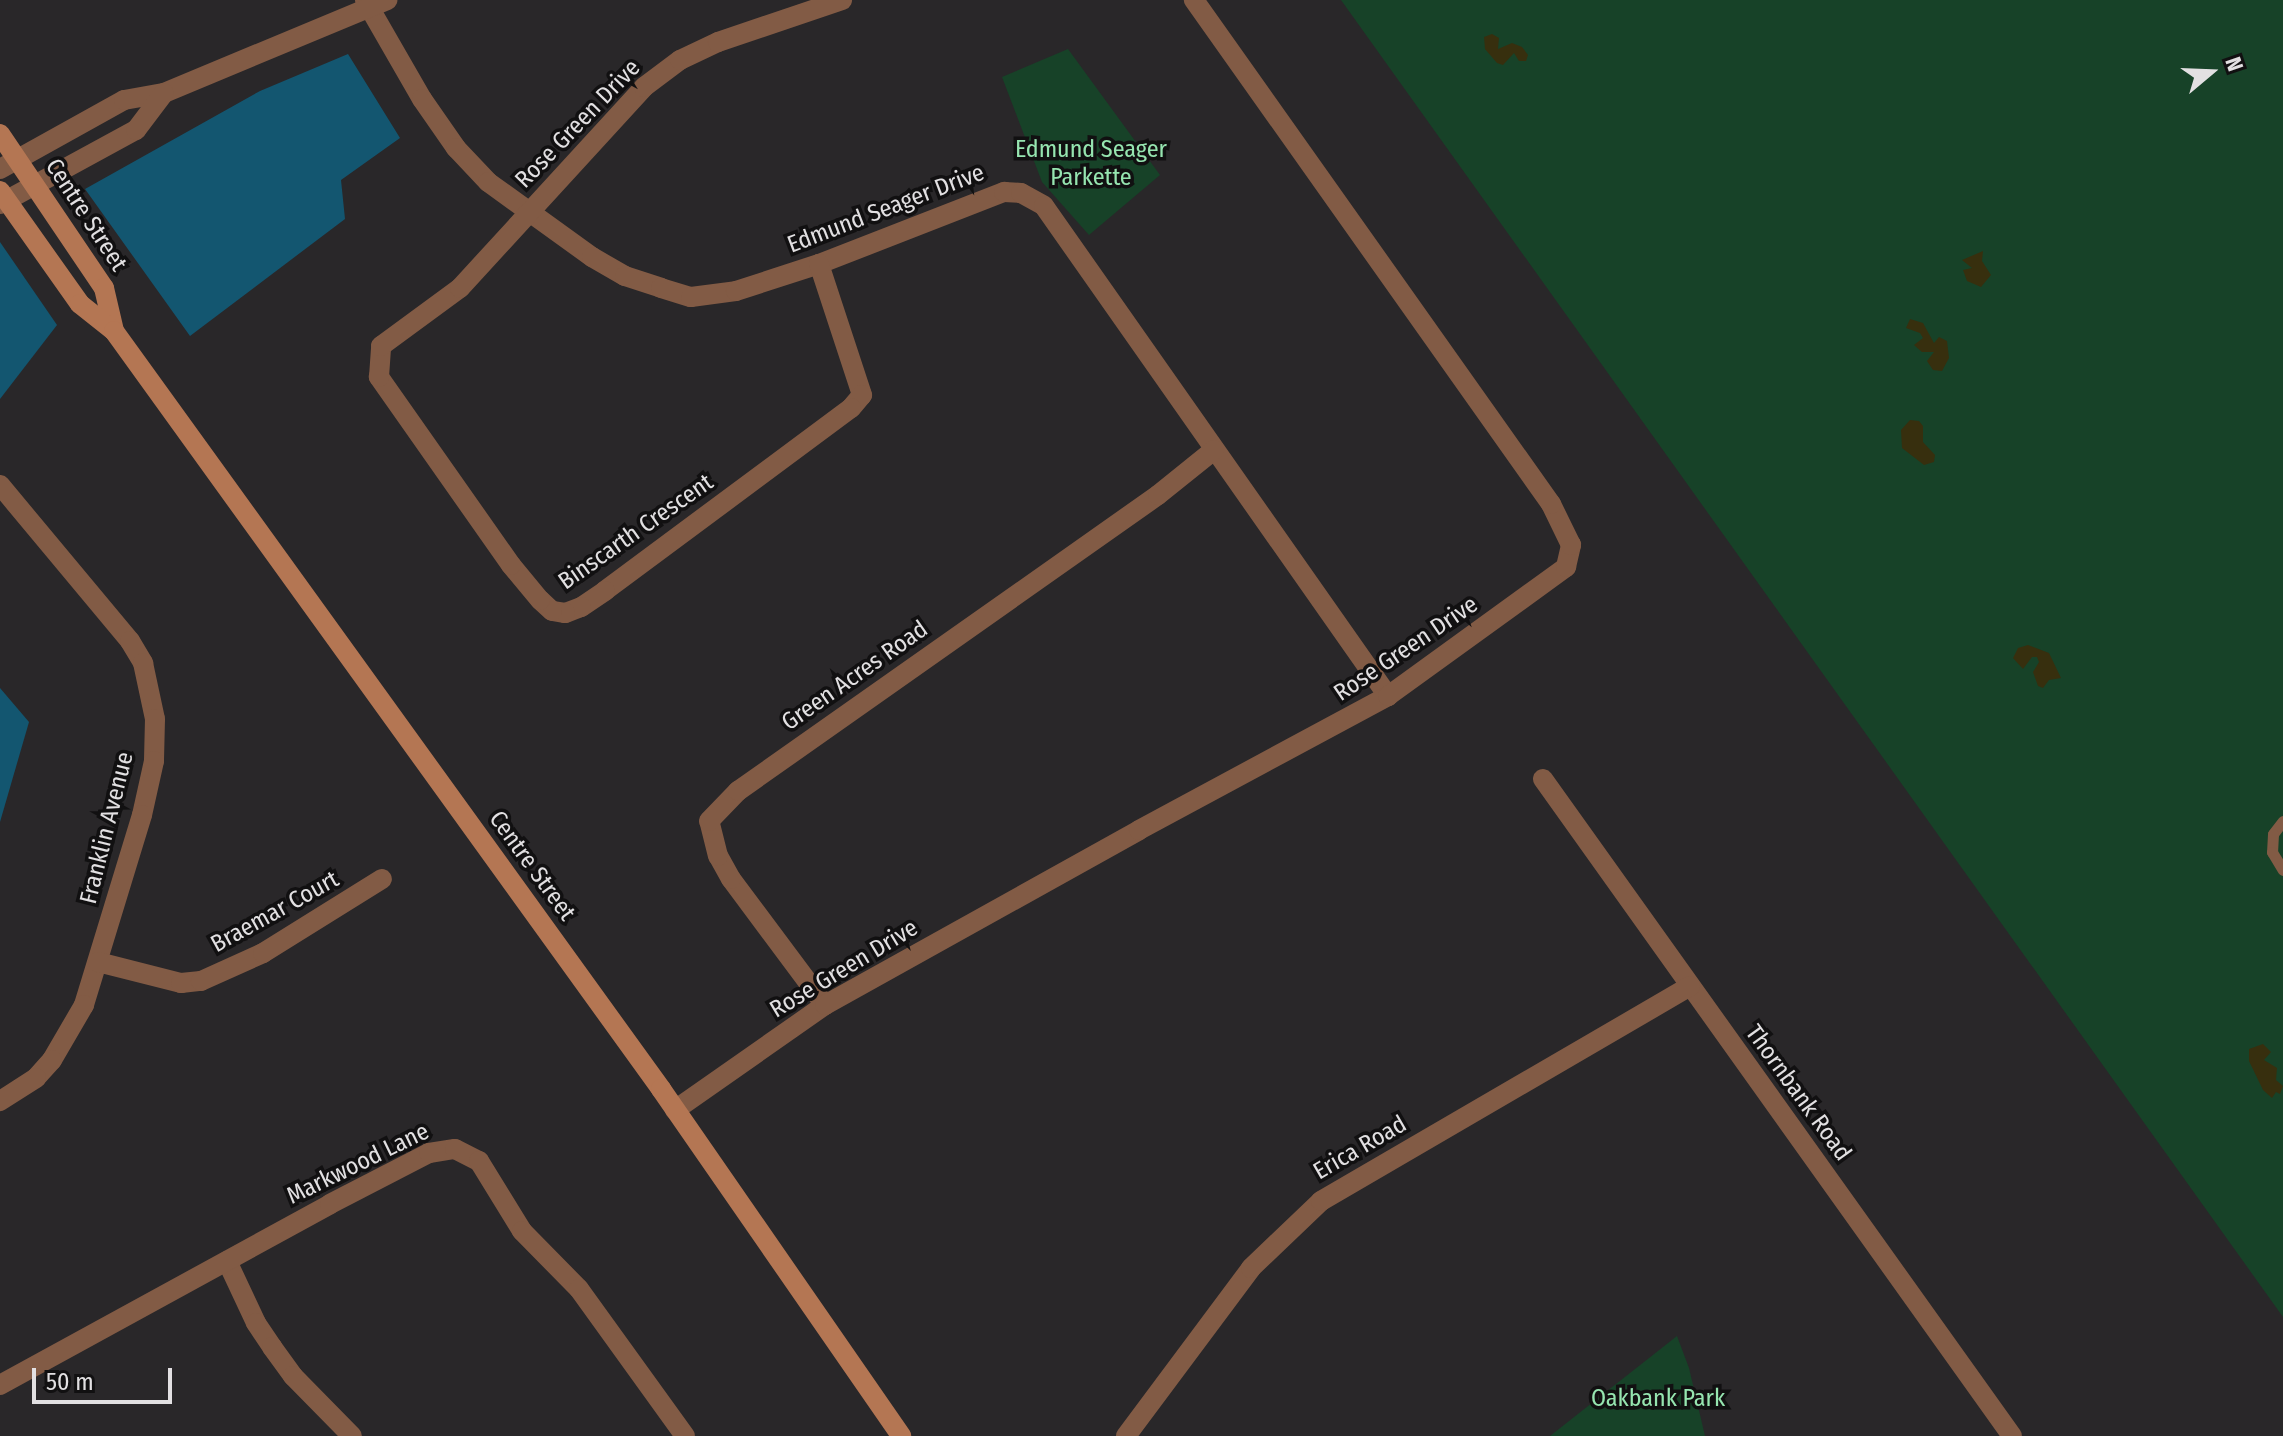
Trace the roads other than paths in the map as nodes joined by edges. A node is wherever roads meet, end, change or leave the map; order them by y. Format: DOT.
graph roads {
  1 [pos="842,0"];
  2 [pos="1194,0"];
  3 [pos="374,2"];
  4 [pos="164,93"];
  5 [pos="0,134"];
  6 [pos="9,164"];
  7 [pos="37,187"];
  8 [pos="2,199"];
  9 [pos="530,212"];
  10 [pos="819,264"];
  11 [pos="114,331"];
  12 [pos="1214,450"];
  13 [pos="0,485"];
  14 [pos="1388,696"];
  15 [pos="1543,779"];
  16 [pos="2283,821"];
  17 [pos="2283,870"];
  18 [pos="382,879"];
  19 [pos="98,962"];
  20 [pos="1690,986"];
  21 [pos="825,1005"];
  22 [pos="0,1101"];
  23 [pos="675,1110"];
  24 [pos="227,1261"];
  25 [pos="0,1385"];
  26 [pos="352,1436"];
  27 [pos="685,1436"];
  28 [pos="901,1436"];
  29 [pos="1126,1436"];
  30 [pos="2012,1436"];
  1 -- 9 [label="street, Rose Green Drive"];
  2 -- 14 [label="street, Rose Green Drive"];
  3 -- 4 [label="street"];
  3 -- 9 [label="street, Edmund Seager Drive"];
  4 -- 6 [label="street"];
  4 -- 7 [label="street"];
  5 -- 6 [label="main road, Centre Street"];
  6 -- 7 [label="main road, Centre Street"];
  7 -- 8 [label="street"];
  7 -- 11 [label="main road, Centre Street"];
  8 -- 11 [label="main road, Centre Street"];
  9 -- 10 [label="street, Edmund Seager Drive"];
  9 -- 10 [label="street, Binscarth Crescent"];
  10 -- 12 [label="street, Edmund Seager Drive"];
  11 -- 23 [label="main road, Centre Street"];
  12 -- 14 [label="street, Edmund Seager Drive"];
  12 -- 21 [label="street, Green Acres Road"];
  13 -- 19 [label="street, Franklin Avenue"];
  14 -- 21 [label="street, Rose Green Drive"];
  15 -- 20 [label="street, Thornbank Road"];
  16 -- 17 [label="lane"];
  18 -- 19 [label="street, Braemar Court"];
  19 -- 22 [label="street, Franklin Avenue"];
  20 -- 29 [label="street, Erica Road"];
  20 -- 30 [label="street, Thornbank Road"];
  21 -- 23 [label="street, Rose Green Drive"];
  23 -- 28 [label="main road, Centre Street"];
  24 -- 25 [label="street, Markwood Lane"];
  24 -- 26 [label="street"];
  24 -- 27 [label="street, Markwood Lane"];
}
